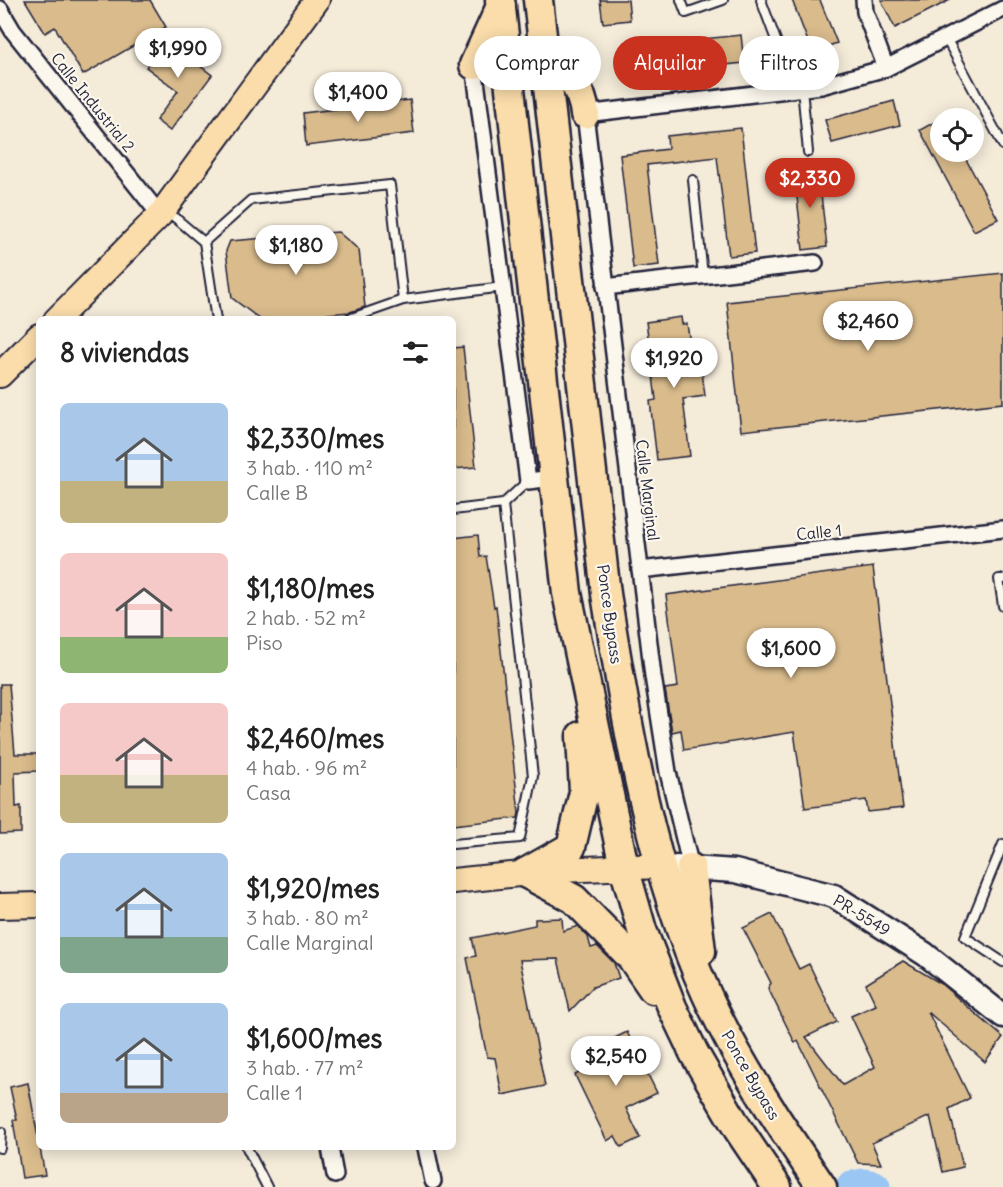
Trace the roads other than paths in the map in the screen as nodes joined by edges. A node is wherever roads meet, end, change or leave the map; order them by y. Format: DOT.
graph roads {
  1 [pos="316,0"];
  2 [pos="538,0"];
  3 [pos="681,0"];
  4 [pos="723,0"];
  5 [pos="761,0"];
  6 [pos="864,0"];
  7 [pos="500,3"];
  8 [pos="0,9"];
  9 [pos="1003,9"];
  10 [pos="6,34"];
  11 [pos="486,36"];
  12 [pos="542,36"];
  13 [pos="774,36"];
  14 [pos="945,38"];
  15 [pos="886,68"];
  16 [pos="839,81"];
  17 [pos="477,90"];
  18 [pos="549,90"];
  19 [pos="579,90"];
  20 [pos="785,90"];
  21 [pos="802,90"];
  22 [pos="585,114"];
  23 [pos="1003,145"];
  24 [pos="808,152"];
  25 [pos="693,180"];
  26 [pos="162,212"];
  27 [pos="204,242"];
  28 [pos="816,262"];
  29 [pos="703,276"];
  30 [pos="503,287"];
  31 [pos="605,287"];
  32 [pos="403,300"];
  33 [pos="60,316"];
  34 [pos="215,316"];
  35 [pos="357,316"];
  36 [pos="36,339"];
  37 [pos="0,375"];
  38 [pos="541,479"];
  39 [pos="503,504"];
  40 [pos="456,510"];
  41 [pos="1003,529"];
  42 [pos="640,570"];
  43 [pos="1003,579"];
  44 [pos="1003,606"];
  45 [pos="578,651"];
  46 [pos="456,844"];
  47 [pos="1003,844"];
  48 [pos="660,866"];
  49 [pos="624,867"];
  50 [pos="691,868"];
  51 [pos="525,873"];
  52 [pos="456,881"];
  53 [pos="36,905"];
  54 [pos="0,906"];
  55 [pos="1003,962"];
  56 [pos="707,995"];
  57 [pos="1003,1016"];
  58 [pos="684,1032"];
  59 [pos="1,1132"];
  60 [pos="0,1148"];
  61 [pos="249,1150"];
  62 [pos="330,1150"];
  63 [pos="426,1150"];
  64 [pos="335,1175"];
  65 [pos="433,1181"];
  66 [pos="267,1187"];
  67 [pos="777,1187"];
  68 [pos="822,1187"];
  1 -- 26 [label="main road"];
  2 -- 12 [label="highway, Ponce Bypass"];
  3 -- 4 [label="lane"];
  5 -- 13 [label="lane"];
  6 -- 15 [label="street"];
  7 -- 11 [label="highway"];
  7 -- 38 [label="highway"];
  8 -- 10 [label="street, Calle Industrial 2"];
  9 -- 14 [label="street"];
  10 -- 26 [label="street, Calle Industrial 2"];
  14 -- 15 [label="street"];
  14 -- 23 [label="lane"];
  15 -- 16 [label="street"];
  17 -- 30 [label="street"];
  18 -- 48 [label="highway, Ponce Bypass"];
  19 -- 22 [label="highway"];
  20 -- 22 [label="street"];
  21 -- 24 [label="lane"];
  22 -- 31 [label="street, Calle Marginal"];
  25 -- 29 [label="lane"];
  26 -- 27 [label="lane"];
  26 -- 33 [label="main road"];
  27 -- 32 [label="lane"];
  27 -- 34 [label="lane"];
  28 -- 29 [label="street"];
  29 -- 31 [label="street"];
  30 -- 32 [label="lane"];
  30 -- 38 [label="street"];
  31 -- 42 [label="street, Calle Marginal"];
  32 -- 35 [label="lane"];
  36 -- 37 [label="main road"];
  38 -- 39 [label="lane"];
  38 -- 45 [label="highway"];
  39 -- 40 [label="lane"];
  39 -- 46 [label="lane"];
  41 -- 42 [label="street, Calle 1"];
  42 -- 50 [label="street, Calle Marginal"];
  43 -- 44 [label="lane"];
  45 -- 49 [label="highway"];
  45 -- 51 [label="highway"];
  47 -- 55 [label="lane"];
  48 -- 49 [label="main road"];
  48 -- 50 [label="street, PR-5549"];
  48 -- 56 [label="highway, Ponce Bypass"];
  49 -- 51 [label="main road"];
  49 -- 58 [label="highway"];
  50 -- 56 [label="highway"];
  50 -- 57 [label="street, PR-5549"];
  51 -- 52 [label="main road"];
  51 -- 58 [label="highway"];
  53 -- 54 [label="main road"];
  56 -- 68 [label="highway, Ponce Bypass"];
  58 -- 67 [label="highway"];
  59 -- 60 [label="lane"];
  61 -- 66 [label="lane"];
  62 -- 64 [label="street"];
  63 -- 65 [label="street"];
}
